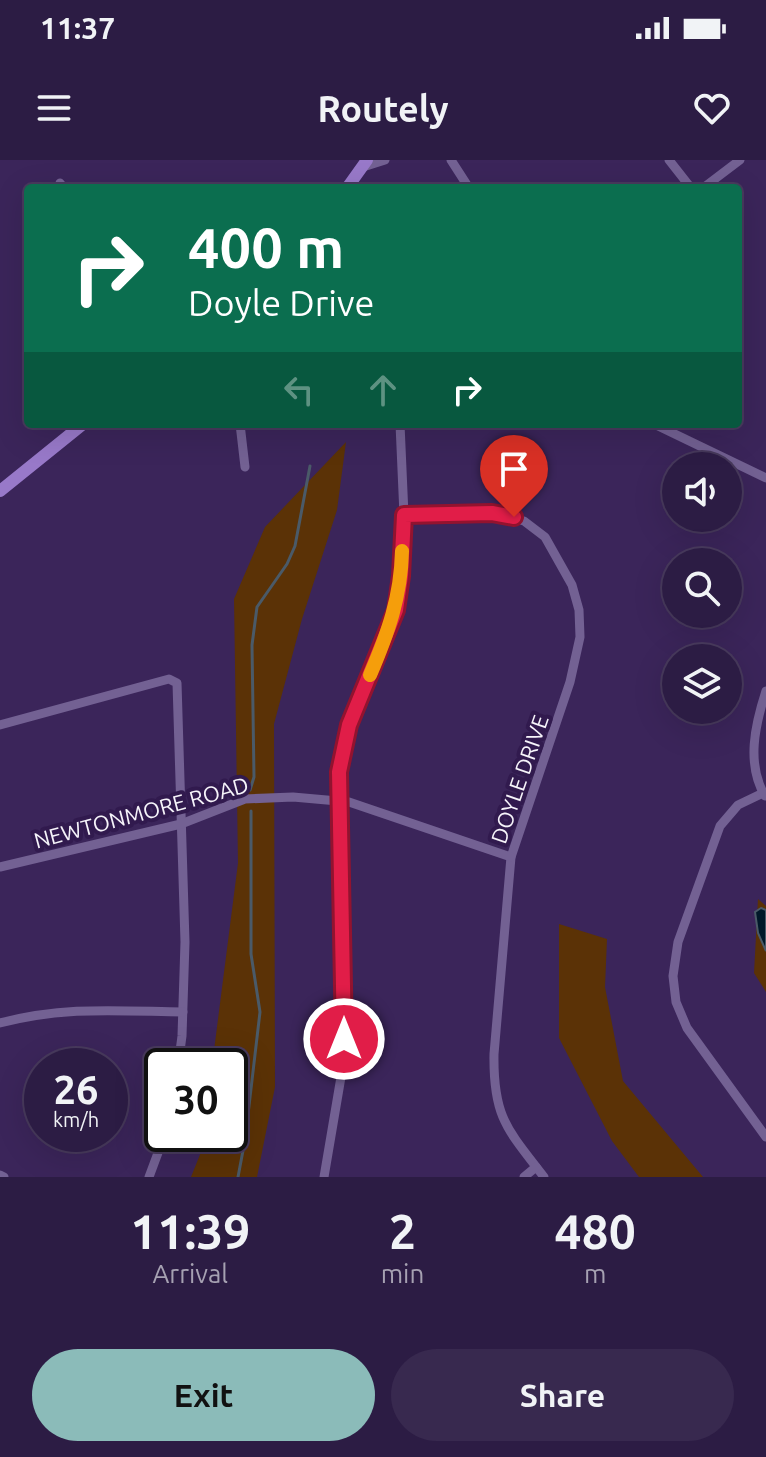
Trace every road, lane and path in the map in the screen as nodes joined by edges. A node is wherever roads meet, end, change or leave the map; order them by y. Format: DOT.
graph roads {
  1 [pos="385,160"];
  2 [pos="451,160"];
  3 [pos="669,160"];
  4 [pos="740,160"];
  5 [pos="365,164"];
  6 [pos="350,184"];
  7 [pos="466,184"];
  8 [pos="688,184"];
  9 [pos="708,184"];
  10 [pos="78,428"];
  11 [pos="240,428"];
  12 [pos="400,428"];
  13 [pos="662,428"];
  14 [pos="245,467"];
  15 [pos="766,478"];
  16 [pos="0,491"];
  17 [pos="404,515"];
  18 [pos="766,691"];
  19 [pos="0,725"];
  20 [pos="765,795"];
  21 [pos="339,800"];
  22 [pos="181,824"];
  23 [pos="511,857"];
  24 [pos="0,867"];
  25 [pos="183,1012"];
  26 [pos="0,1023"];
  27 [pos="180,1048"];
  28 [pos="766,1137"];
  29 [pos="158,1152"];
  30 [pos="536,1167"];
  31 [pos="149,1177"];
  32 [pos="324,1177"];
  33 [pos="524,1177"];
  34 [pos="544,1177"];
  1 -- 5 [label="street"];
  2 -- 7 [label="street"];
  3 -- 8 [label="street"];
  4 -- 9 [label="street"];
  5 -- 6 [label="street"];
  10 -- 16 [label="street"];
  11 -- 14 [label="street"];
  12 -- 17 [label="street"];
  13 -- 15 [label="street"];
  17 -- 21 [label="street"];
  17 -- 23 [label="street, DOYLE DRIVE"];
  18 -- 20 [label="street"];
  19 -- 22 [label="street"];
  20 -- 28 [label="street"];
  21 -- 22 [label="street, NEWTONMORE ROAD"];
  21 -- 23 [label="street, NEWTONMORE ROAD"];
  21 -- 32 [label="street"];
  22 -- 24 [label="street, NEWTONMORE ROAD"];
  22 -- 25 [label="street"];
  23 -- 30 [label="street, DOYLE DRIVE"];
  25 -- 26 [label="street"];
  25 -- 27 [label="street"];
  29 -- 31 [label="street"];
  30 -- 33 [label="street"];
  30 -- 34 [label="street, DOYLE DRIVE"];
}
